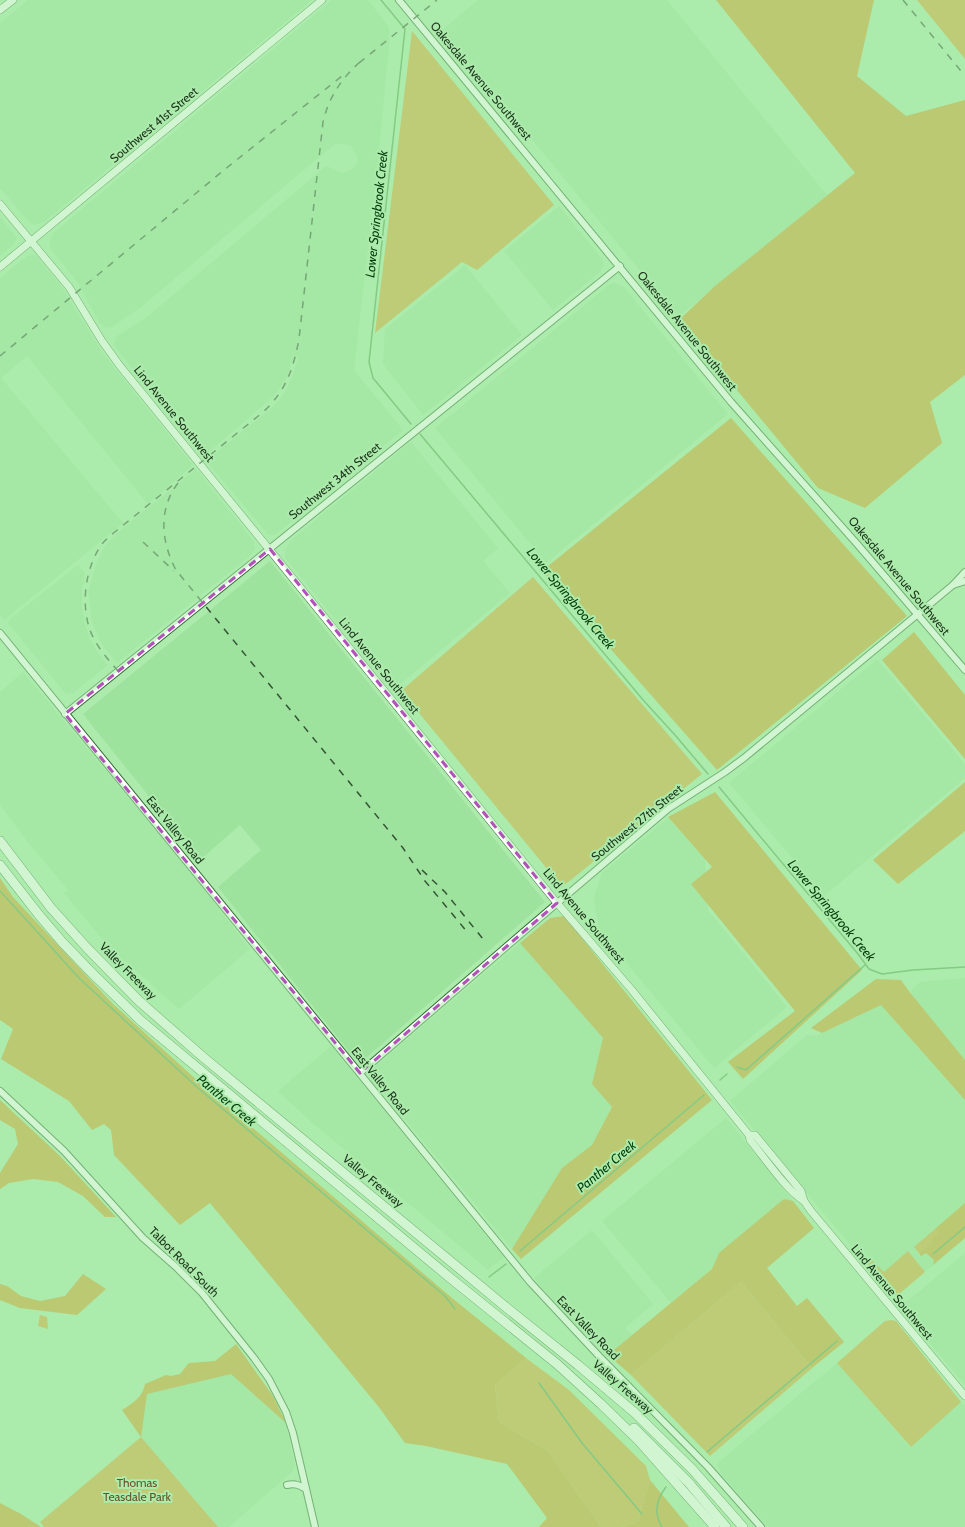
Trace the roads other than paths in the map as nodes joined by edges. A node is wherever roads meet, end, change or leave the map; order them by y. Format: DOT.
graph roads {
  1 [pos="13,0"];
  2 [pos="322,0"];
  3 [pos="399,0"];
  4 [pos="0,10"];
  5 [pos="0,204"];
  6 [pos="32,240"];
  7 [pos="620,266"];
  8 [pos="0,267"];
  9 [pos="270,549"];
  10 [pos="965,572"];
  11 [pos="965,581"];
  12 [pos="954,585"];
  13 [pos="917,616"];
  14 [pos="0,633"];
  15 [pos="965,670"];
  16 [pos="65,714"];
  17 [pos="0,841"];
  18 [pos="0,859"];
  19 [pos="0,865"];
  20 [pos="557,902"];
  21 [pos="146,1024"];
  22 [pos="360,1073"];
  23 [pos="0,1091"];
  24 [pos="556,1364"];
  25 [pos="965,1396"];
  26 [pos="625,1405"];
  27 [pos="287,1485"];
  28 [pos="306,1489"];
  29 [pos="315,1527"];
  30 [pos="715,1527"];
  31 [pos="726,1527"];
  32 [pos="733,1527"];
  33 [pos="743,1527"];
  34 [pos="761,1527"];
  1 -- 4 [label="main road"];
  2 -- 6 [label="main road, Southwest 41st Street"];
  3 -- 7 [label="street, Oakesdale Avenue Southwest"];
  5 -- 6 [label="main road, Lind Avenue Southwest"];
  6 -- 8 [label="main road, Southwest 41st Street"];
  6 -- 9 [label="main road, Lind Avenue Southwest"];
  7 -- 9 [label="street, Southwest 34th Street"];
  7 -- 13 [label="street, Oakesdale Avenue Southwest"];
  9 -- 16 [label="street, Southwest 34th Street"];
  9 -- 20 [label="main road, Lind Avenue Southwest"];
  10 -- 12 [label="street, Southwest 27th Street"];
  11 -- 12 [label="street, Southwest 27th Street"];
  12 -- 13 [label="street, Southwest 27th Street"];
  13 -- 15 [label="street, Oakesdale Avenue Southwest"];
  13 -- 20 [label="street, Southwest 27th Street"];
  14 -- 16 [label="street, East Valley Road"];
  16 -- 22 [label="street, East Valley Road"];
  17 -- 26 [label="highway, Valley Freeway"];
  18 -- 21 [label="highway"];
  19 -- 21 [label="highway, Valley Freeway"];
  20 -- 22 [label="street, Southwest 27th Street"];
  20 -- 25 [label="main road, Lind Avenue Southwest"];
  21 -- 24 [label="highway, Valley Freeway"];
  22 -- 34 [label="street, East Valley Road"];
  23 -- 28 [label="street, Talbot Road South"];
  24 -- 30 [label="highway, Valley Freeway"];
  24 -- 31 [label="highway"];
  26 -- 32 [label="highway"];
  26 -- 33 [label="highway, Valley Freeway"];
  27 -- 28 [label="street"];
  28 -- 29 [label="street, Talbot Road South"];
}
